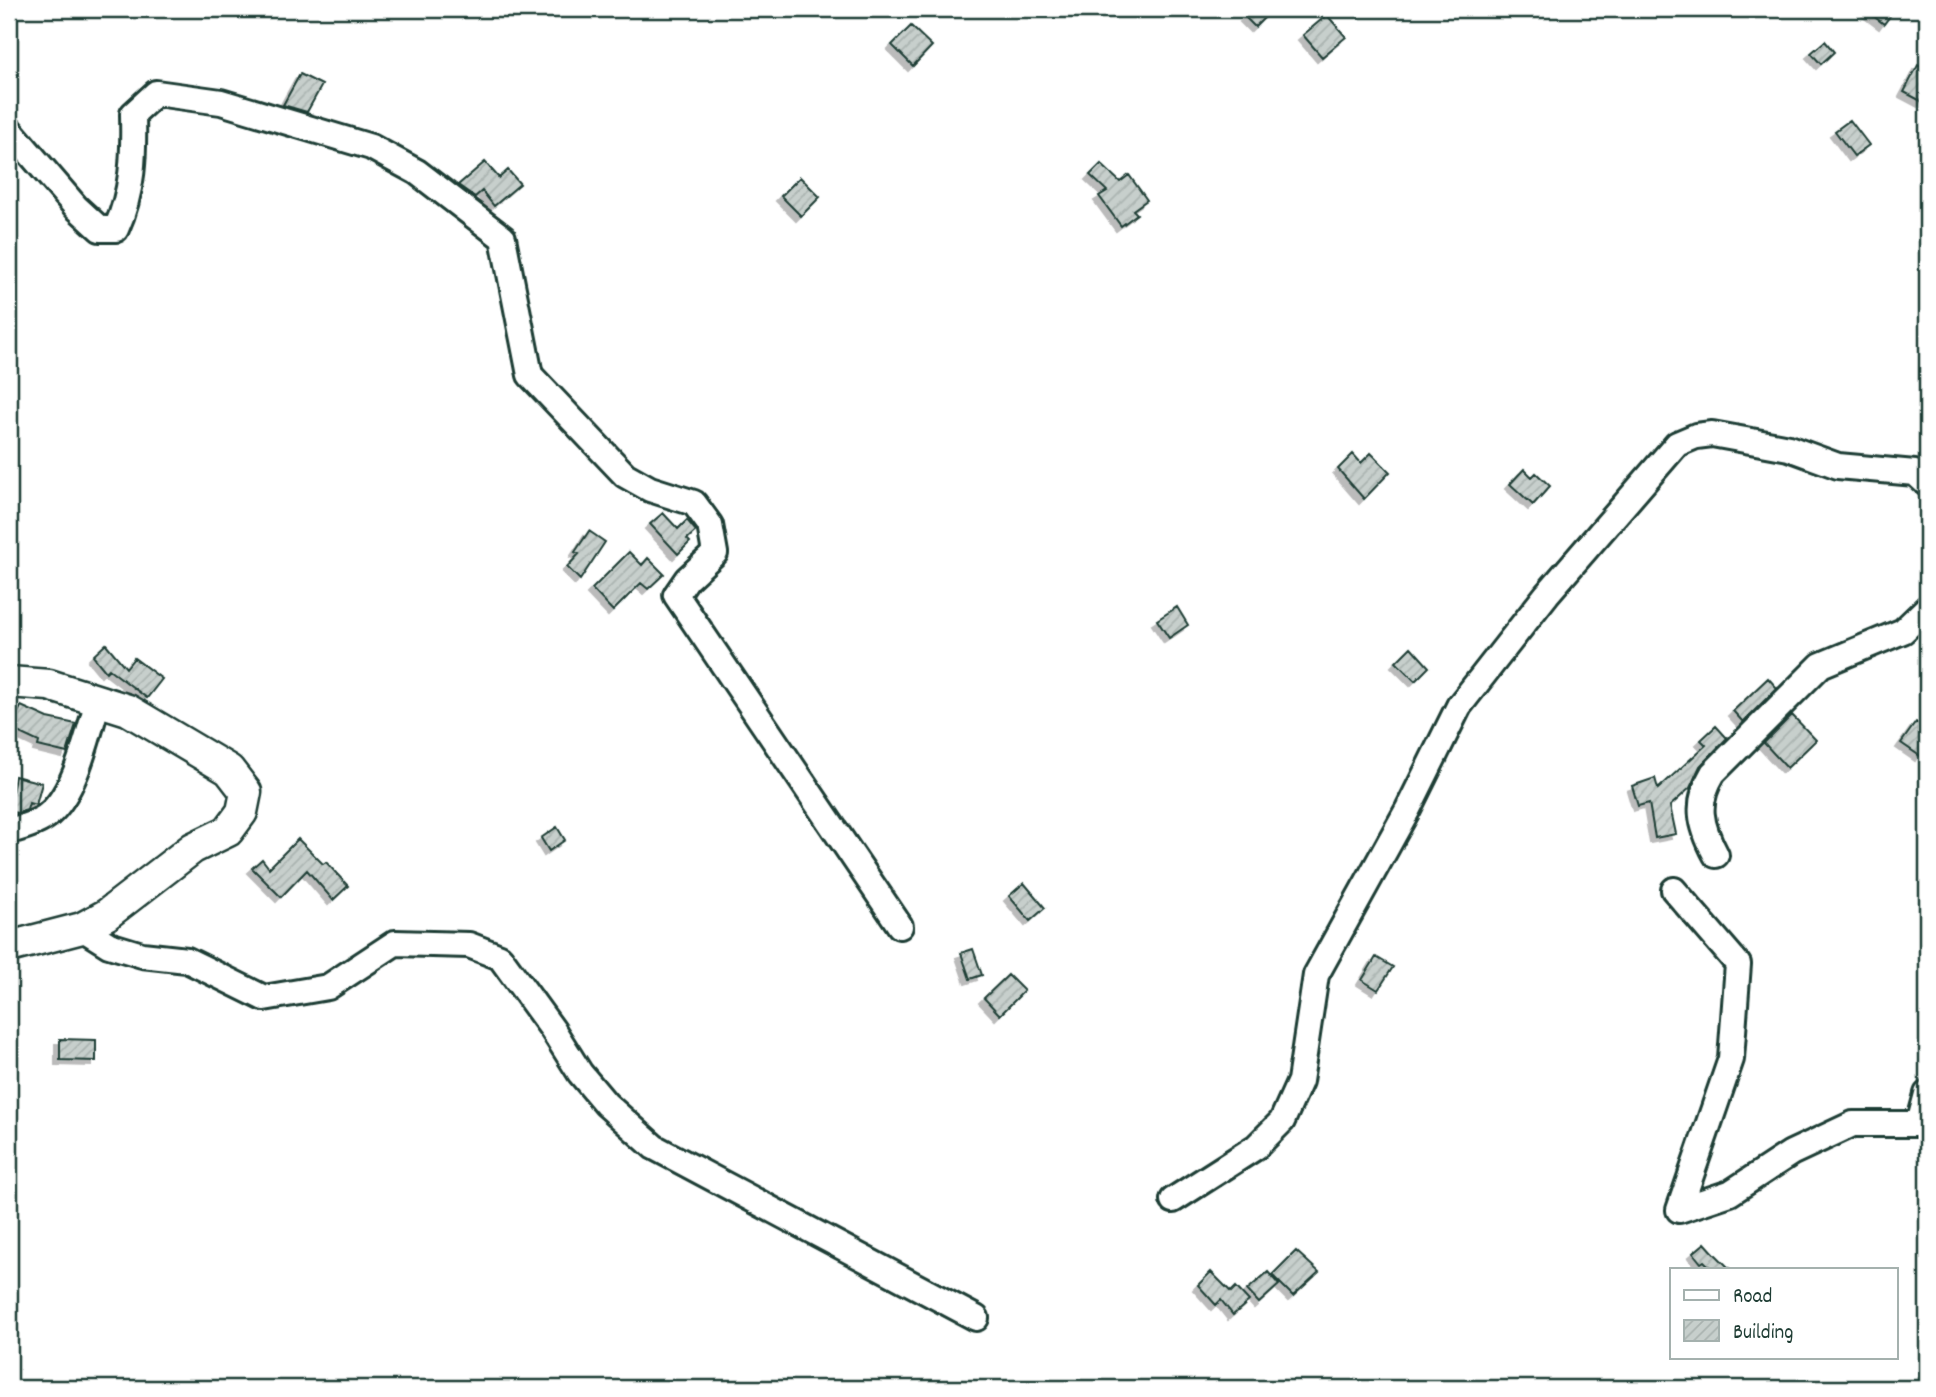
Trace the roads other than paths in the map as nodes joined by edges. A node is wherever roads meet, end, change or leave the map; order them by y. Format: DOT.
graph roads {
  1 [pos="9,129"];
  2 [pos="1927,484"];
  3 [pos="1927,608"];
  4 [pos="9,682"];
  5 [pos="99,701"];
  6 [pos="9,831"];
  7 [pos="1716,855"];
  8 [pos="1674,890"];
  9 [pos="900,926"];
  10 [pos="82,928"];
  11 [pos="9,947"];
  12 [pos="1927,1094"];
  13 [pos="1173,1200"];
  14 [pos="976,1318"];
  1 -- 9 [label="street"];
  2 -- 13 [label="street"];
  3 -- 7 [label="street"];
  4 -- 5 [label="main road"];
  5 -- 6 [label="street"];
  5 -- 10 [label="main road"];
  8 -- 12 [label="street"];
  10 -- 11 [label="main road"];
  10 -- 14 [label="street"];
}
